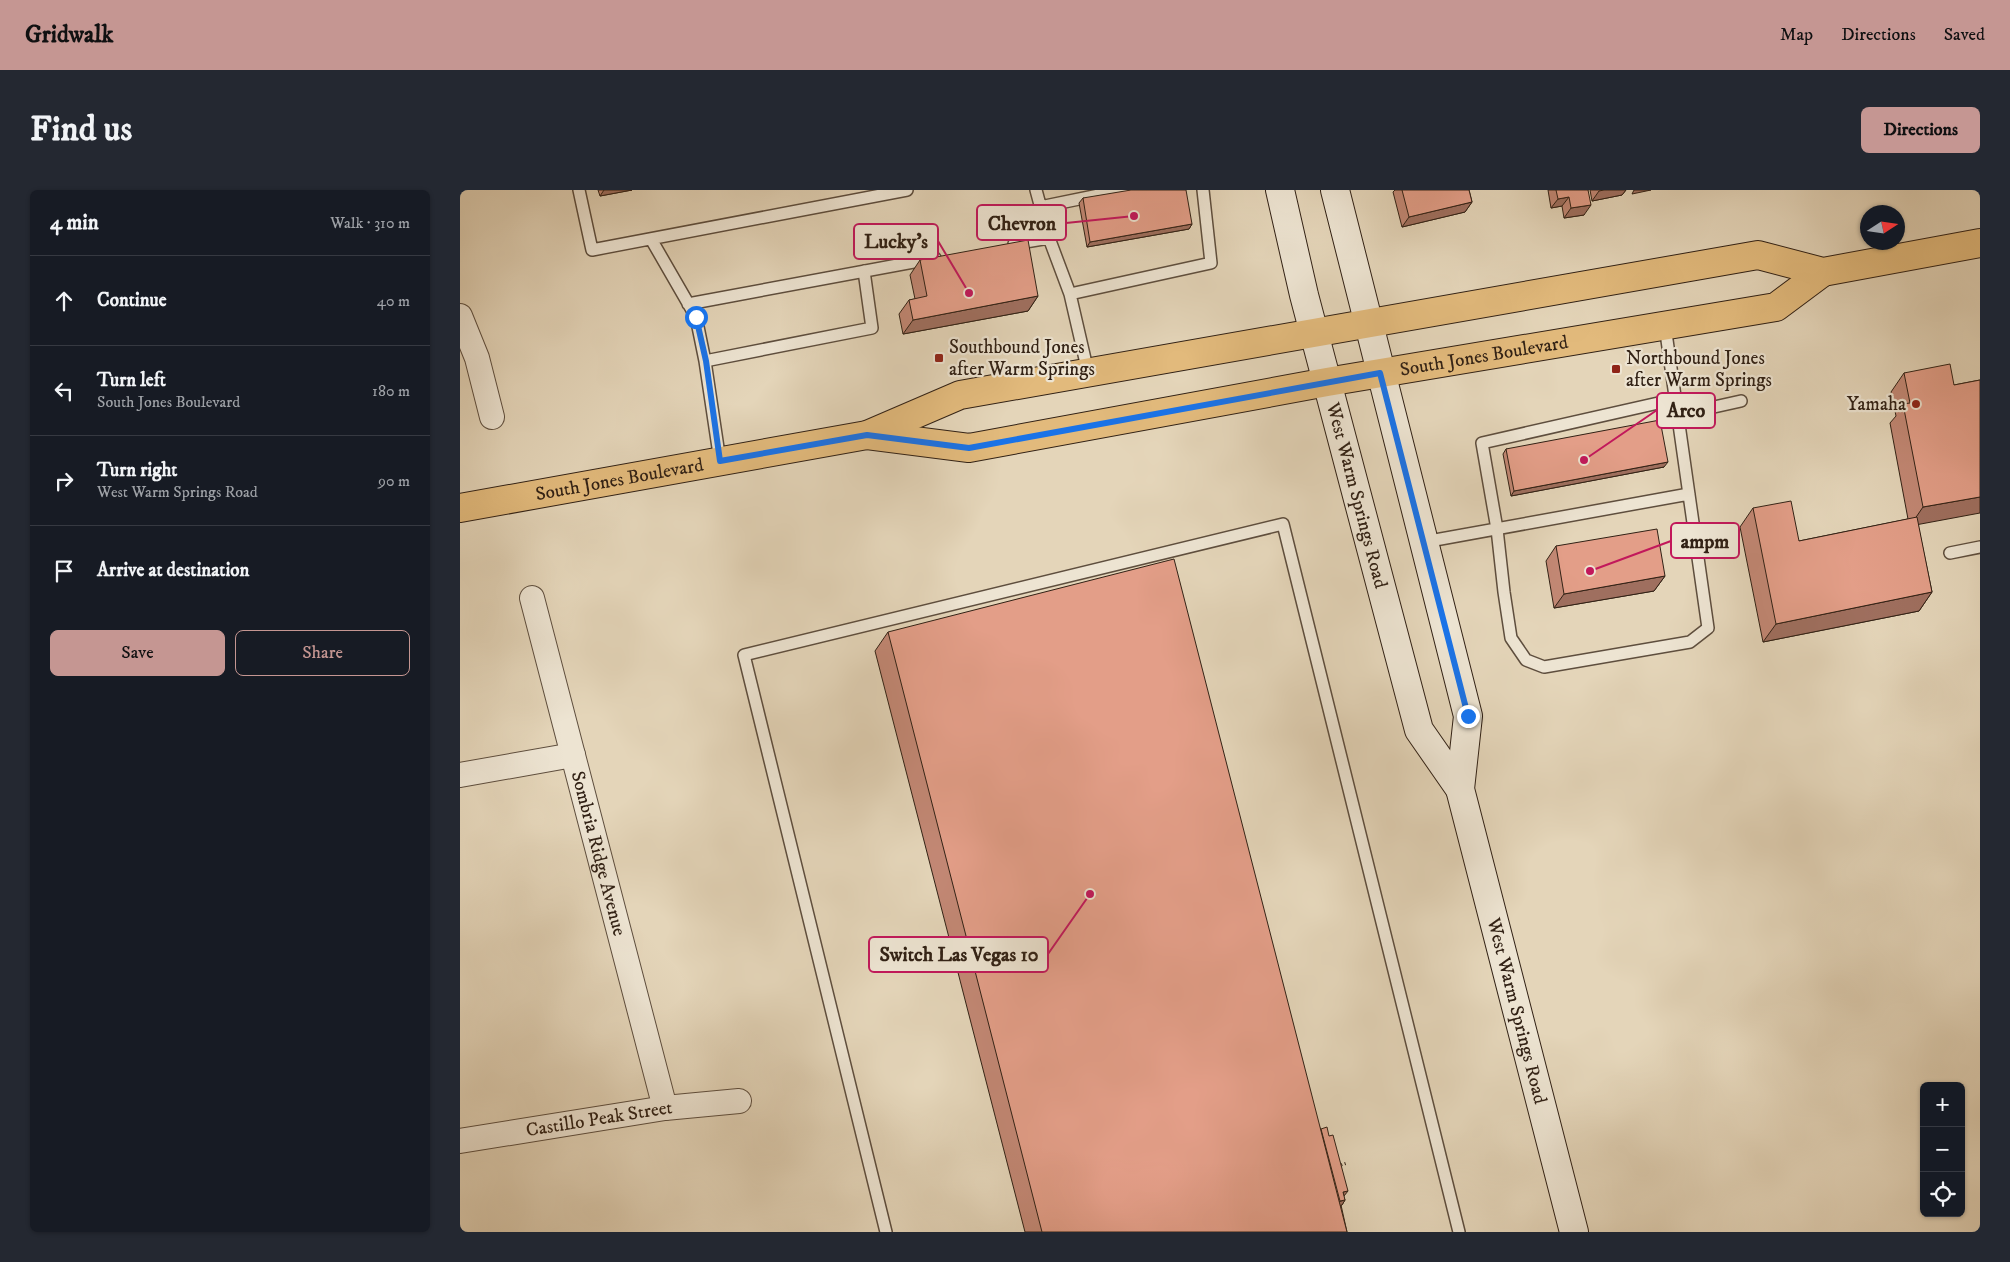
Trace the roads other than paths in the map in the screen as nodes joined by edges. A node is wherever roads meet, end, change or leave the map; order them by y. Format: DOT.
graph roads {
  1 [pos="580,190"];
  2 [pos="907,190"];
  3 [pos="1036,190"];
  4 [pos="1123,190"];
  5 [pos="1203,190"];
  6 [pos="1280,190"];
  7 [pos="1335,190"];
  8 [pos="1040,207"];
  9 [pos="1049,238"];
  10 [pos="651,239"];
  11 [pos="1980,243"];
  12 [pos="1002,246"];
  13 [pos="945,256"];
  14 [pos="864,271"];
  15 [pos="1824,272"];
  16 [pos="1070,294"];
  17 [pos="688,304"];
  18 [pos="1368,323"];
  19 [pos="1665,326"];
  20 [pos="462,330"];
  21 [pos="1314,333"];
  22 [pos="706,361"];
  23 [pos="1088,372"];
  24 [pos="1380,373"];
  25 [pos="1327,382"];
  26 [pos="1676,399"];
  27 [pos="1741,401"];
  28 [pos="1678,415"];
  29 [pos="492,417"];
  30 [pos="867,435"];
  31 [pos="720,461"];
  32 [pos="1689,494"];
  33 [pos="460,508"];
  34 [pos="1497,529"];
  35 [pos="1424,542"];
  36 [pos="1980,548"];
  37 [pos="1950,553"];
  38 [pos="532,598"];
  39 [pos="573,755"];
  40 [pos="460,775"];
  41 [pos="1460,789"];
  42 [pos="740,1101"];
  43 [pos="665,1108"];
  44 [pos="460,1140"];
  45 [pos="886,1232"];
  46 [pos="1458,1232"];
  47 [pos="1574,1232"];
  1 -- 10 [label="lane"];
  2 -- 10 [label="lane"];
  3 -- 8 [label="lane"];
  4 -- 8 [label="lane"];
  5 -- 16 [label="lane"];
  6 -- 21 [label="main road, West Warm Springs Road"];
  7 -- 18 [label="main road, West Warm Springs Road"];
  8 -- 9 [label="lane"];
  9 -- 12 [label="lane"];
  9 -- 16 [label="lane"];
  10 -- 17 [label="lane"];
  11 -- 15 [label="main road, South Jones Boulevard"];
  13 -- 14 [label="lane"];
  14 -- 17 [label="lane"];
  14 -- 22 [label="lane"];
  15 -- 18 [label="main road, South Jones Boulevard"];
  15 -- 19 [label="main road, South Jones Boulevard"];
  16 -- 23 [label="lane"];
  17 -- 22 [label="lane"];
  18 -- 21 [label="main road, South Jones Boulevard"];
  18 -- 24 [label="main road, West Warm Springs Road"];
  19 -- 24 [label="main road, South Jones Boulevard"];
  19 -- 26 [label="lane"];
  20 -- 29 [label="street"];
  21 -- 23 [label="main road, South Jones Boulevard"];
  21 -- 25 [label="main road, West Warm Springs Road"];
  22 -- 31 [label="lane"];
  23 -- 30 [label="main road, South Jones Boulevard"];
  24 -- 25 [label="main road, South Jones Boulevard"];
  24 -- 35 [label="main road, West Warm Springs Road"];
  25 -- 30 [label="main road, South Jones Boulevard"];
  25 -- 41 [label="main road, West Warm Springs Road"];
  26 -- 28 [label="lane"];
  26 -- 34 [label="lane"];
  27 -- 28 [label="lane"];
  28 -- 32 [label="lane"];
  30 -- 31 [label="main road, South Jones Boulevard"];
  31 -- 33 [label="main road, South Jones Boulevard"];
  32 -- 34 [label="lane"];
  32 -- 34 [label="lane"];
  34 -- 35 [label="lane"];
  35 -- 41 [label="main road, West Warm Springs Road"];
  36 -- 37 [label="lane"];
  38 -- 39 [label="street, Sombria Ridge Avenue"];
  39 -- 40 [label="street"];
  39 -- 43 [label="street, Sombria Ridge Avenue"];
  41 -- 47 [label="main road, West Warm Springs Road"];
  42 -- 43 [label="street, Castillo Peak Street"];
  43 -- 44 [label="street, Castillo Peak Street"];
  45 -- 46 [label="lane"];
}
